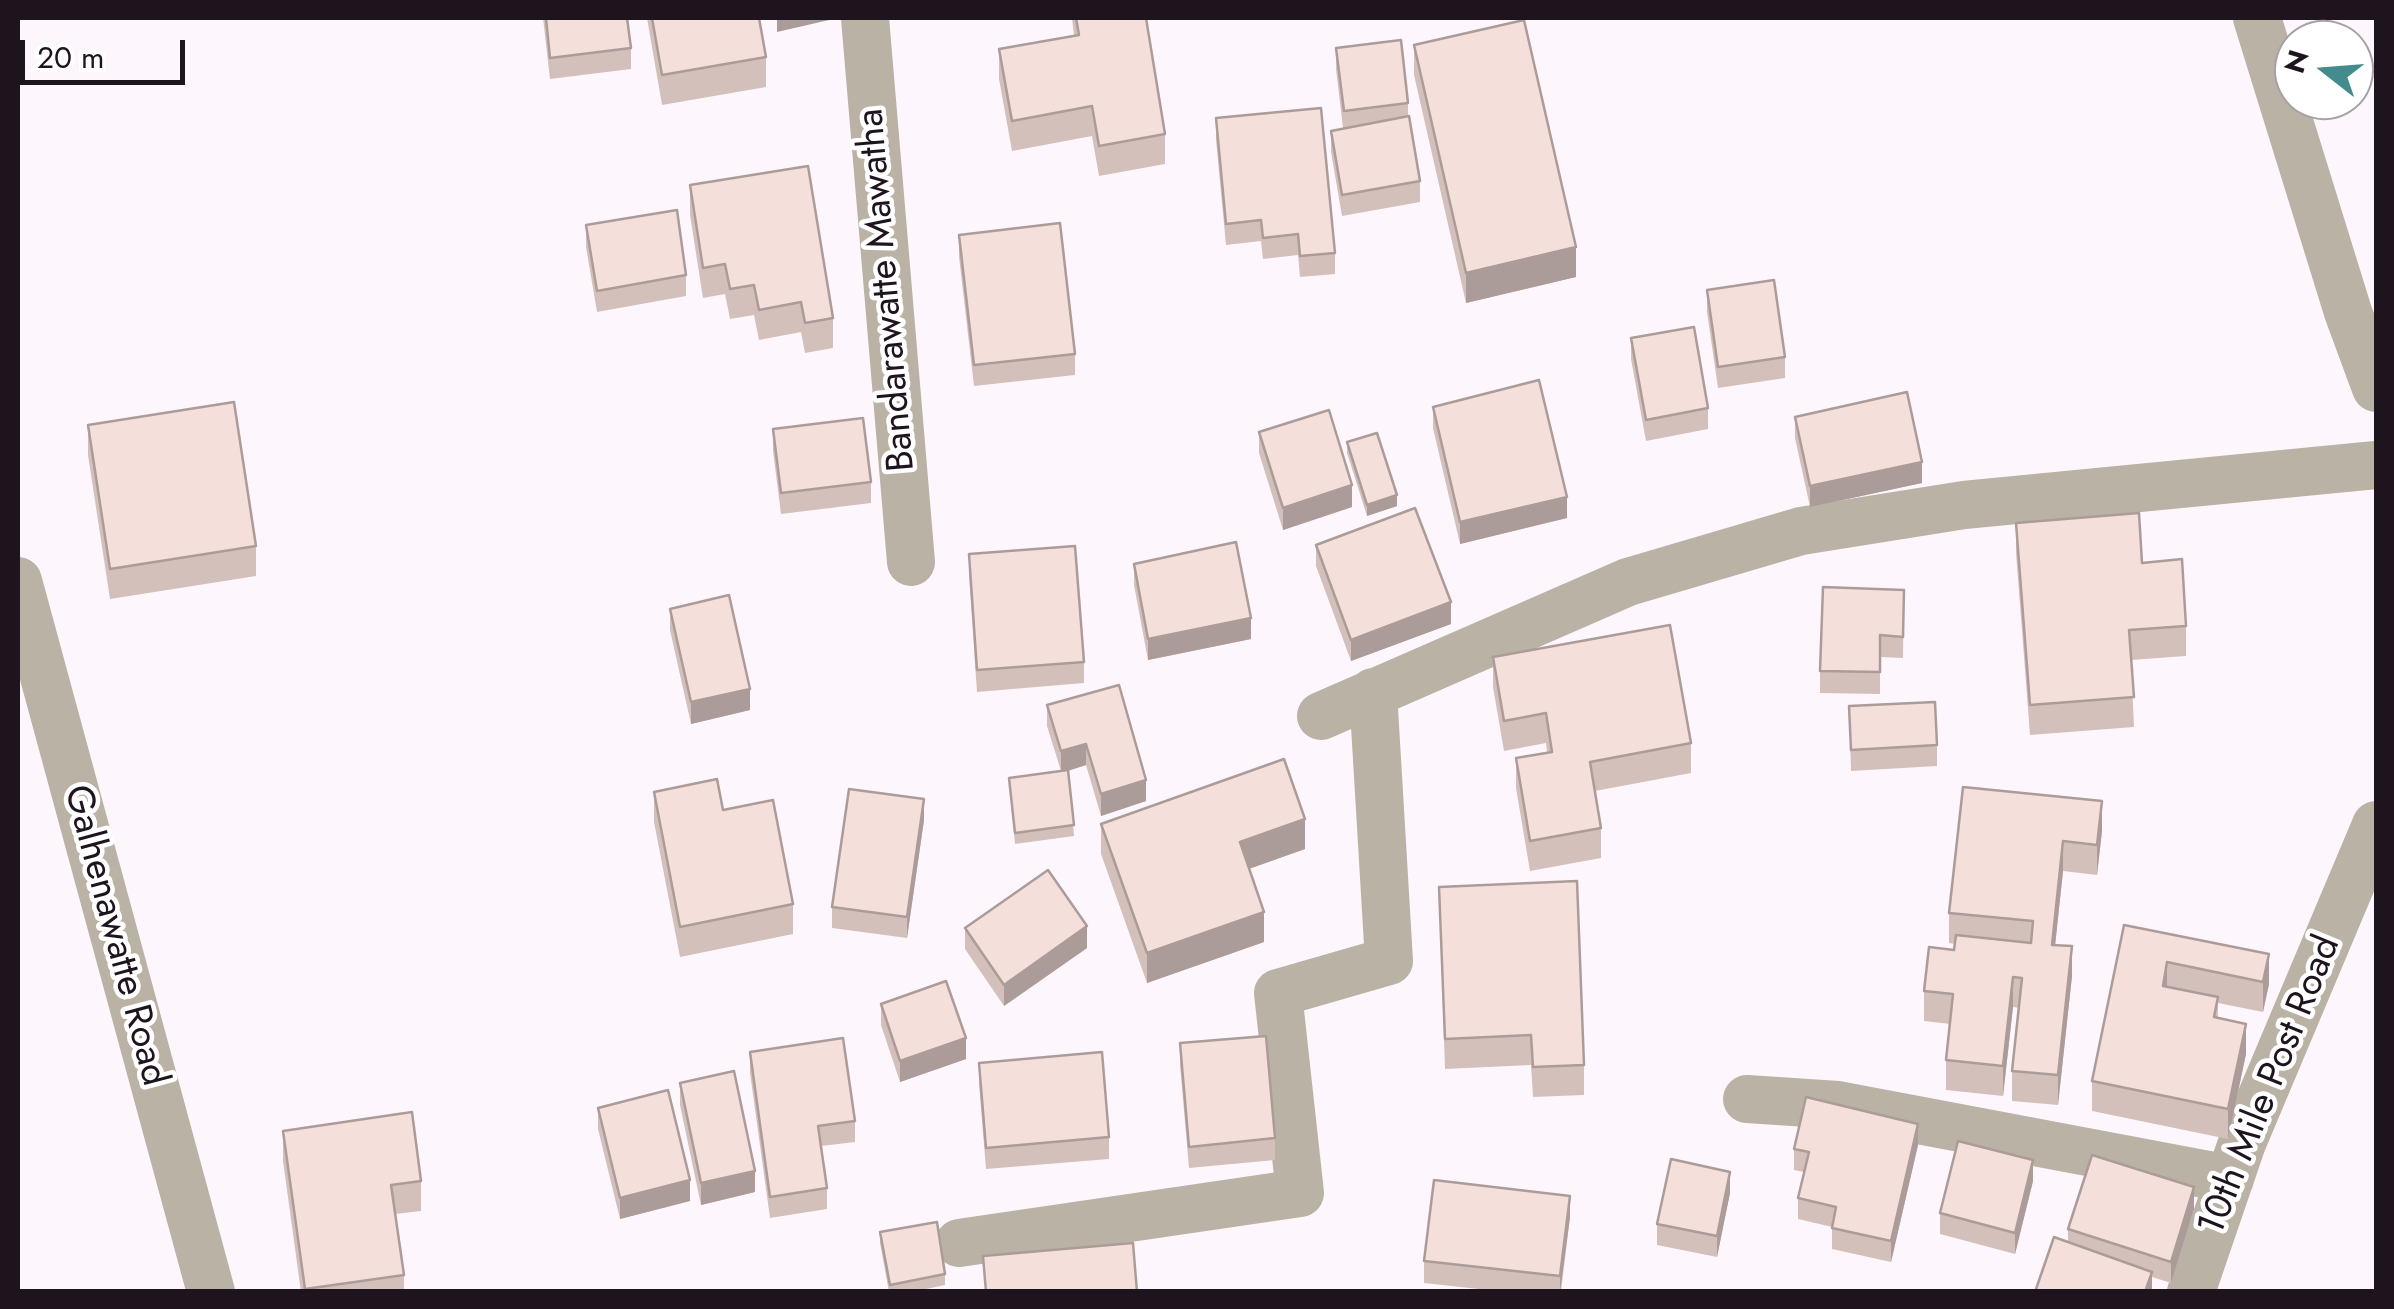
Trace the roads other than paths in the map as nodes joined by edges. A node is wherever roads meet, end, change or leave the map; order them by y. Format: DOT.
graph roads {
  1 [pos="865,18"];
  2 [pos="2257,18"];
  3 [pos="2376,388"];
  4 [pos="2376,465"];
  5 [pos="911,562"];
  6 [pos="18,581"];
  7 [pos="1373,692"];
  8 [pos="1321,716"];
  9 [pos="2376,826"];
  10 [pos="1747,1099"];
  11 [pos="2230,1178"];
  12 [pos="959,1244"];
  13 [pos="211,1292"];
  14 [pos="2191,1292"];
  1 -- 5 [label="street, Bandarawatte Mawatha"];
  2 -- 3 [label="street"];
  4 -- 7 [label="street"];
  6 -- 13 [label="street, Galhenawatte Road"];
  7 -- 8 [label="street"];
  7 -- 12 [label="street"];
  9 -- 11 [label="street, 10th Mile Post Road"];
  10 -- 11 [label="street"];
  11 -- 14 [label="street, 10th Mile Post Road"];
}
